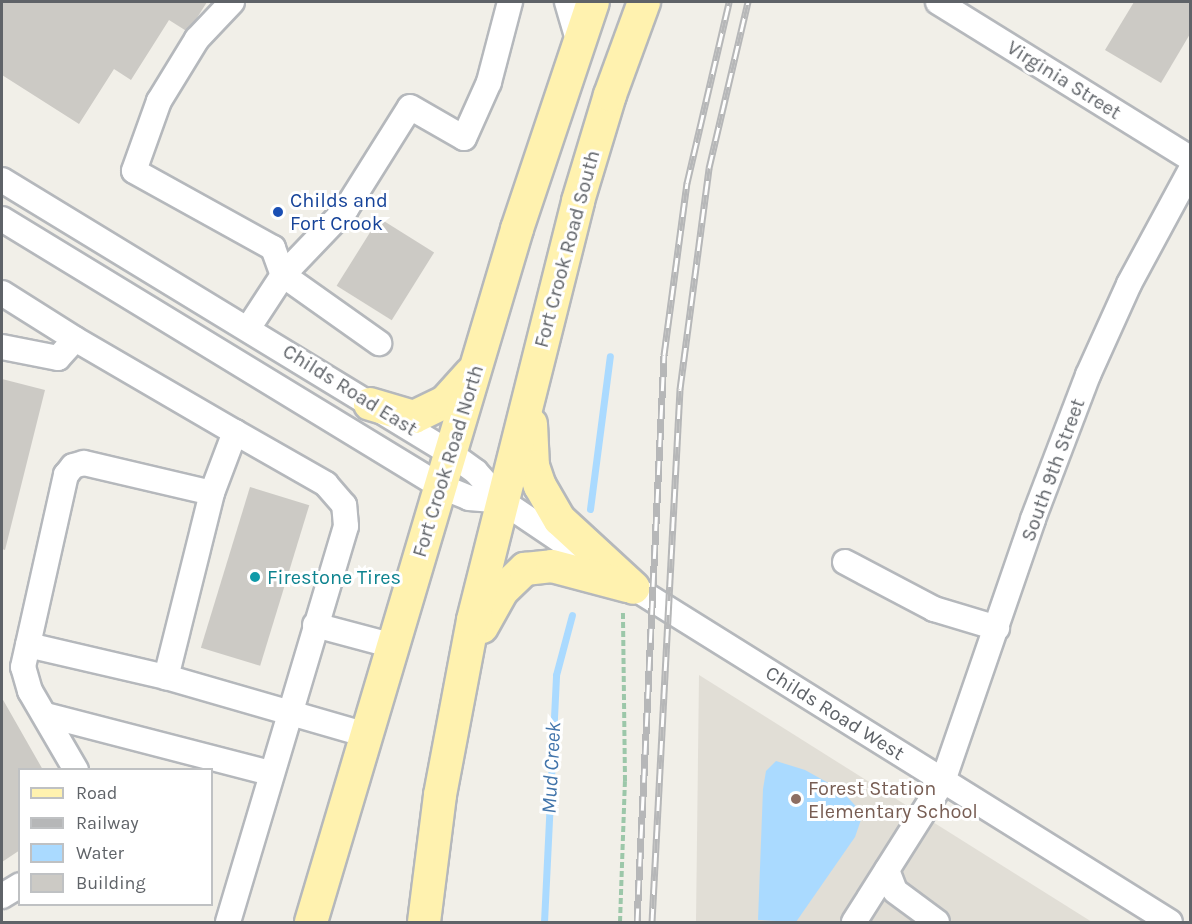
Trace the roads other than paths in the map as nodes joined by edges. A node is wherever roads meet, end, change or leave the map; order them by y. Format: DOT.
graph roads {
  1 [pos="232,2"];
  2 [pos="510,2"];
  3 [pos="567,2"];
  4 [pos="593,2"];
  5 [pos="644,2"];
  6 [pos="938,2"];
  7 [pos="579,44"];
  8 [pos="1191,158"];
  9 [pos="1191,171"];
  10 [pos="2,180"];
  11 [pos="2,219"];
  12 [pos="283,275"];
  13 [pos="2,293"];
  14 [pos="249,327"];
  15 [pos="75,339"];
  16 [pos="379,343"];
  17 [pos="2,347"];
  18 [pos="476,366"];
  19 [pos="532,384"];
  20 [pos="370,404"];
  21 [pos="235,432"];
  22 [pos="450,453"];
  23 [pos="440,486"];
  24 [pos="213,493"];
  25 [pos="502,501"];
  26 [pos="845,562"];
  27 [pos="634,588"];
  28 [pos="315,625"];
  29 [pos="997,628"];
  30 [pos="28,645"];
  31 [pos="394,646"];
  32 [pos="463,669"];
  33 [pos="166,677"];
  34 [pos="289,711"];
  35 [pos="46,715"];
  36 [pos="367,735"];
  37 [pos="75,768"];
  38 [pos="271,773"];
  39 [pos="944,781"];
  40 [pos="887,870"];
  41 [pos="18,886"];
  42 [pos="2,896"];
  43 [pos="228,922"];
  44 [pos="311,922"];
  45 [pos="424,922"];
  46 [pos="854,922"];
  47 [pos="937,922"];
  48 [pos="1170,922"];
  1 -- 12 [label="street"];
  2 -- 12 [label="street"];
  3 -- 7 [label="street"];
  4 -- 7 [label="main road, Fort Crook Road North"];
  5 -- 19 [label="main road, Fort Crook Road South"];
  6 -- 8 [label="street, Virginia Street"];
  7 -- 18 [label="main road, Fort Crook Road North"];
  9 -- 29 [label="street, South 9th Street"];
  10 -- 14 [label="street, Childs Road East"];
  11 -- 23 [label="street, Childs Road East"];
  12 -- 14 [label="street"];
  12 -- 16 [label="street"];
  13 -- 15 [label="street"];
  14 -- 20 [label="street, Childs Road East"];
  15 -- 17 [label="street"];
  15 -- 21 [label="street"];
  18 -- 20 [label="main road"];
  18 -- 22 [label="main road, Fort Crook Road North"];
  19 -- 25 [label="main road, Fort Crook Road South"];
  19 -- 27 [label="main road"];
  20 -- 22 [label="street, Childs Road East"];
  21 -- 24 [label="street"];
  21 -- 28 [label="street"];
  22 -- 23 [label="main road, Fort Crook Road North"];
  22 -- 25 [label="street, Childs Road East"];
  23 -- 25 [label="street, Childs Road East"];
  23 -- 31 [label="main road, Fort Crook Road North"];
  24 -- 30 [label="street"];
  24 -- 33 [label="street"];
  25 -- 27 [label="street, Childs Road West"];
  25 -- 32 [label="main road"];
  26 -- 29 [label="street"];
  27 -- 32 [label="main road"];
  27 -- 39 [label="street, Childs Road West"];
  28 -- 31 [label="street"];
  28 -- 34 [label="street"];
  29 -- 39 [label="street, South 9th Street"];
  30 -- 33 [label="street"];
  30 -- 35 [label="street"];
  31 -- 36 [label="main road, Fort Crook Road North"];
  32 -- 45 [label="main road"];
  33 -- 34 [label="street"];
  34 -- 36 [label="street"];
  34 -- 38 [label="street"];
  35 -- 37 [label="street"];
  35 -- 38 [label="street"];
  36 -- 44 [label="main road, Fort Crook Road North"];
  38 -- 43 [label="street"];
  39 -- 40 [label="street, South 9th Street"];
  39 -- 48 [label="street, Childs Road West"];
  40 -- 46 [label="street, South 9th Street"];
  40 -- 47 [label="street"];
  41 -- 42 [label="street"];
}
